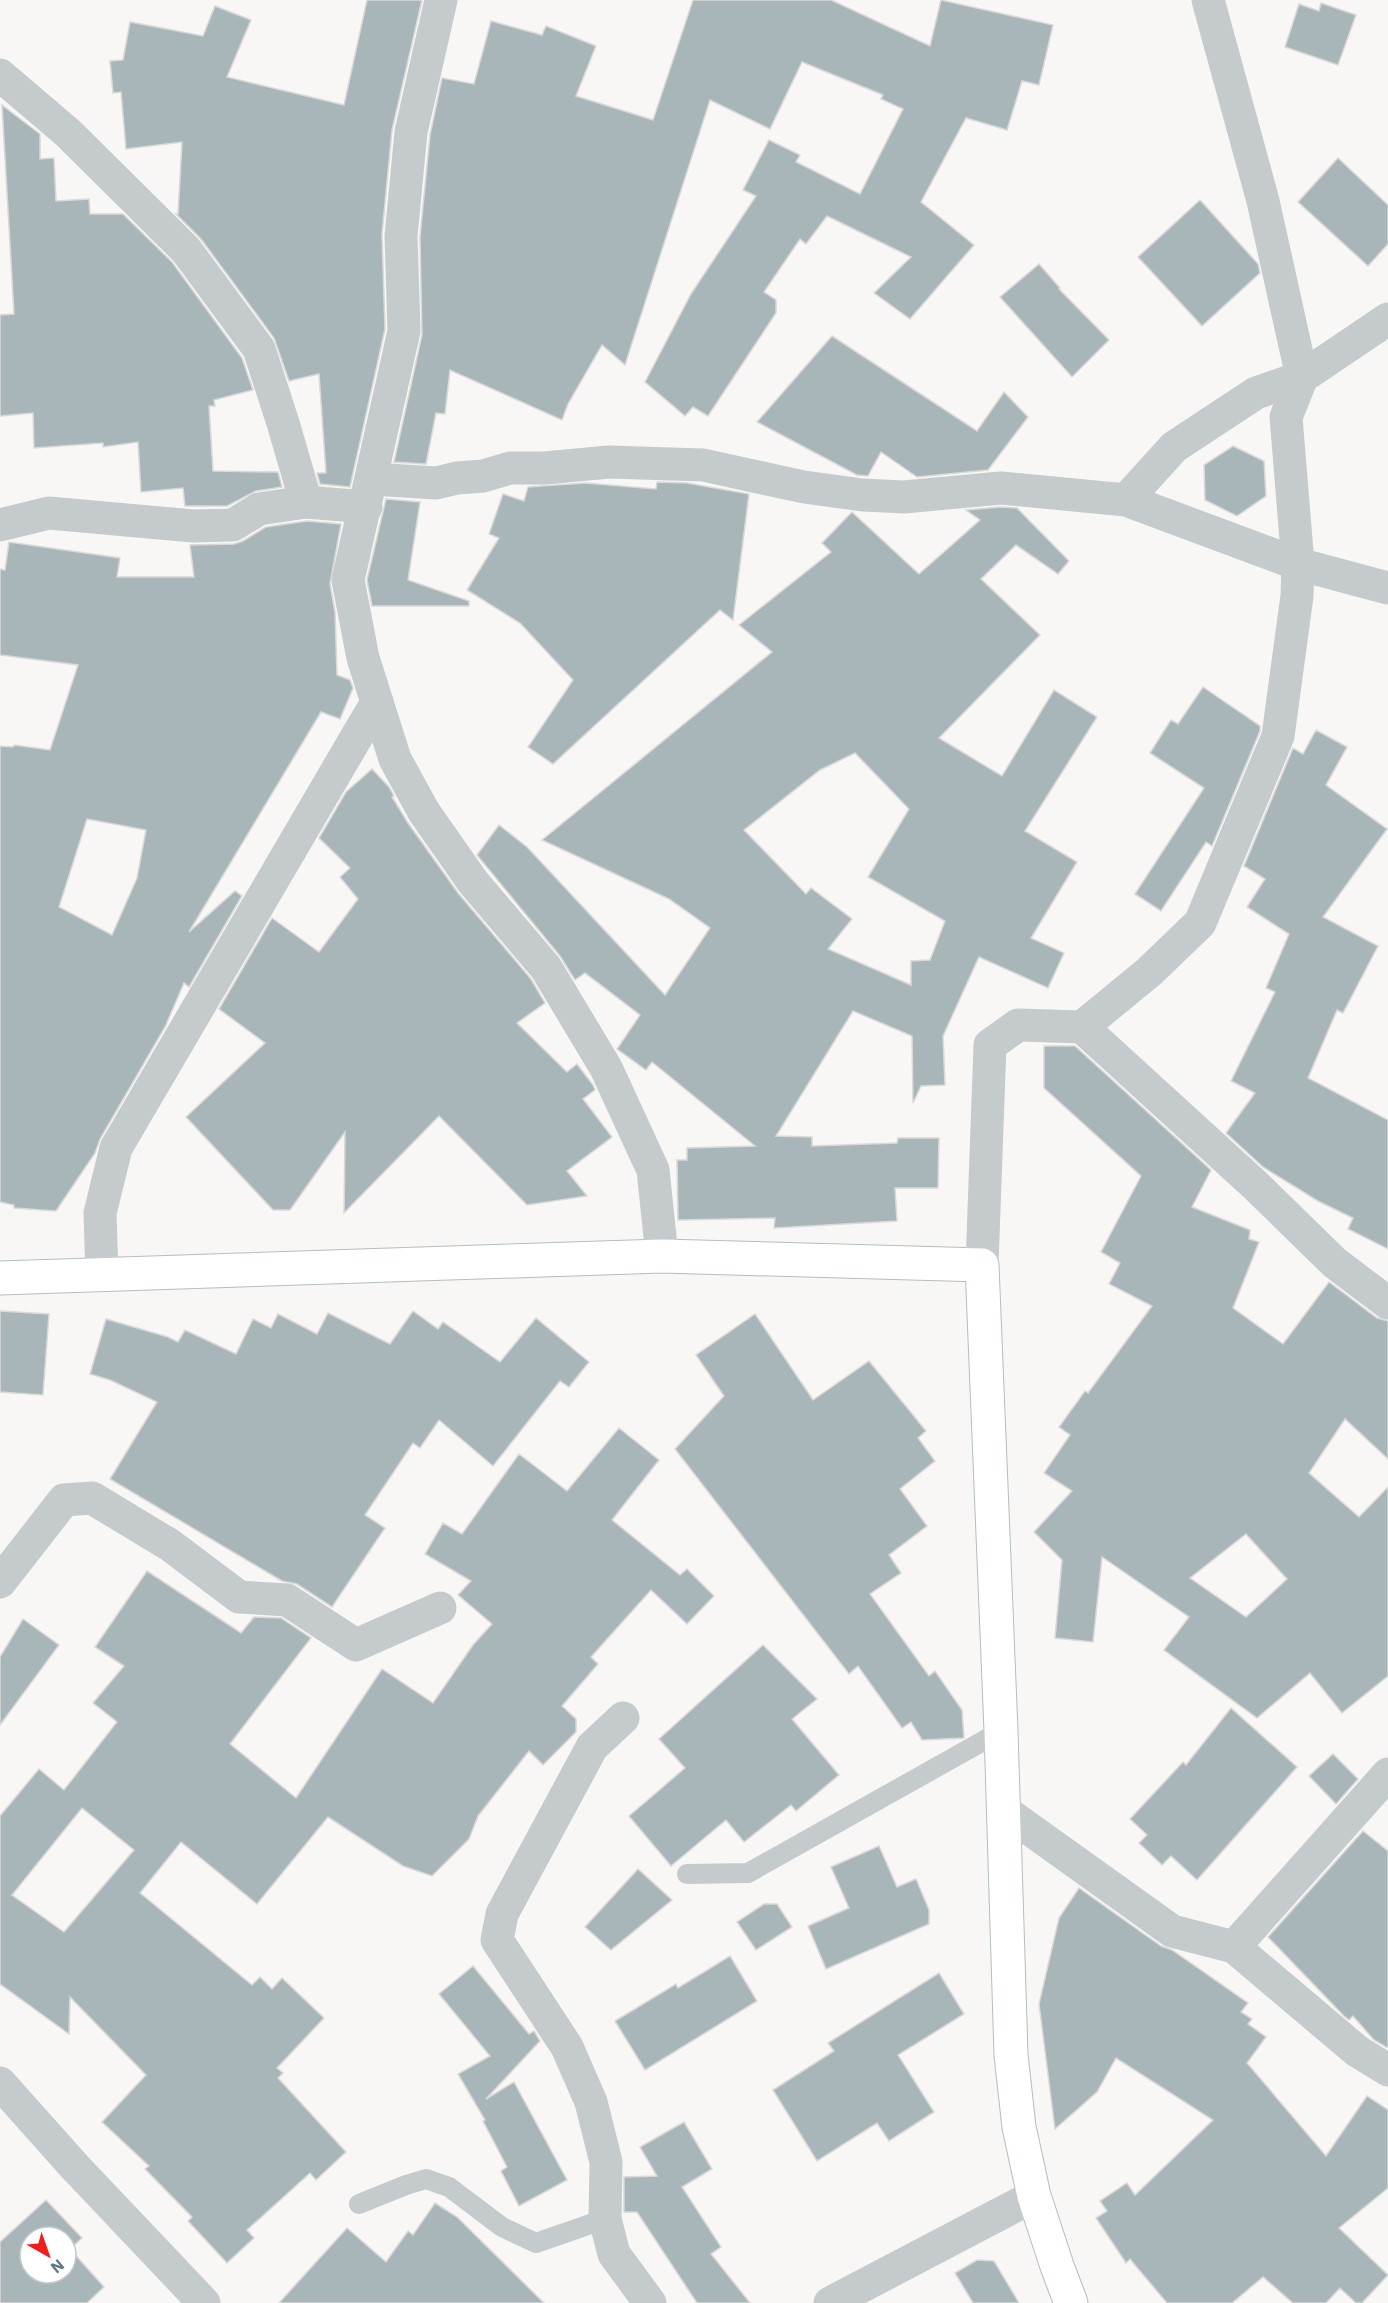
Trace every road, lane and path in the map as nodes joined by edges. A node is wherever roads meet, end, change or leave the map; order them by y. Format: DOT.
graph roads {
  1 [pos="441,0"];
  2 [pos="1208,0"];
  3 [pos="0,75"];
  4 [pos="1388,319"];
  5 [pos="1302,377"];
  6 [pos="369,493"];
  7 [pos="1126,500"];
  8 [pos="306,502"];
  9 [pos="0,525"];
  10 [pos="1298,564"];
  11 [pos="1388,588"];
  12 [pos="377,702"];
  13 [pos="1082,1027"];
  14 [pos="662,1256"];
  15 [pos="982,1265"];
  16 [pos="102,1275"];
  17 [pos="0,1278"];
  18 [pos="1388,1303"];
  19 [pos="0,1582"];
  20 [pos="440,1608"];
  21 [pos="623,1718"];
  22 [pos="1001,1731"];
  23 [pos="1388,1774"];
  24 [pos="1003,1810"];
  25 [pos="687,1875"];
  26 [pos="1234,1947"];
  27 [pos="1388,2070"];
  28 [pos="0,2083"];
  29 [pos="1034,2196"];
  30 [pos="359,2204"];
  31 [pos="605,2219"];
  32 [pos="204,2303"];
  33 [pos="650,2303"];
  34 [pos="830,2303"];
  35 [pos="1071,2303"];
  1 -- 6 [label="street"];
  2 -- 5 [label="street"];
  3 -- 8 [label="street"];
  4 -- 5 [label="street"];
  5 -- 7 [label="street"];
  5 -- 10 [label="street"];
  6 -- 7 [label="street"];
  6 -- 8 [label="street"];
  6 -- 12 [label="street"];
  7 -- 10 [label="street"];
  8 -- 9 [label="street"];
  10 -- 11 [label="street"];
  10 -- 13 [label="street"];
  12 -- 14 [label="street"];
  12 -- 16 [label="street"];
  13 -- 15 [label="street"];
  13 -- 18 [label="street"];
  14 -- 15 [label="street"];
  14 -- 16 [label="street"];
  15 -- 22 [label="street"];
  16 -- 17 [label="street"];
  19 -- 20 [label="street"];
  21 -- 31 [label="street"];
  22 -- 24 [label="street"];
  22 -- 25 [label="lane"];
  23 -- 26 [label="street"];
  24 -- 26 [label="street"];
  24 -- 29 [label="street"];
  26 -- 27 [label="street"];
  28 -- 32 [label="street"];
  29 -- 34 [label="street"];
  29 -- 35 [label="street"];
  30 -- 31 [label="lane"];
  31 -- 33 [label="street"];
}
